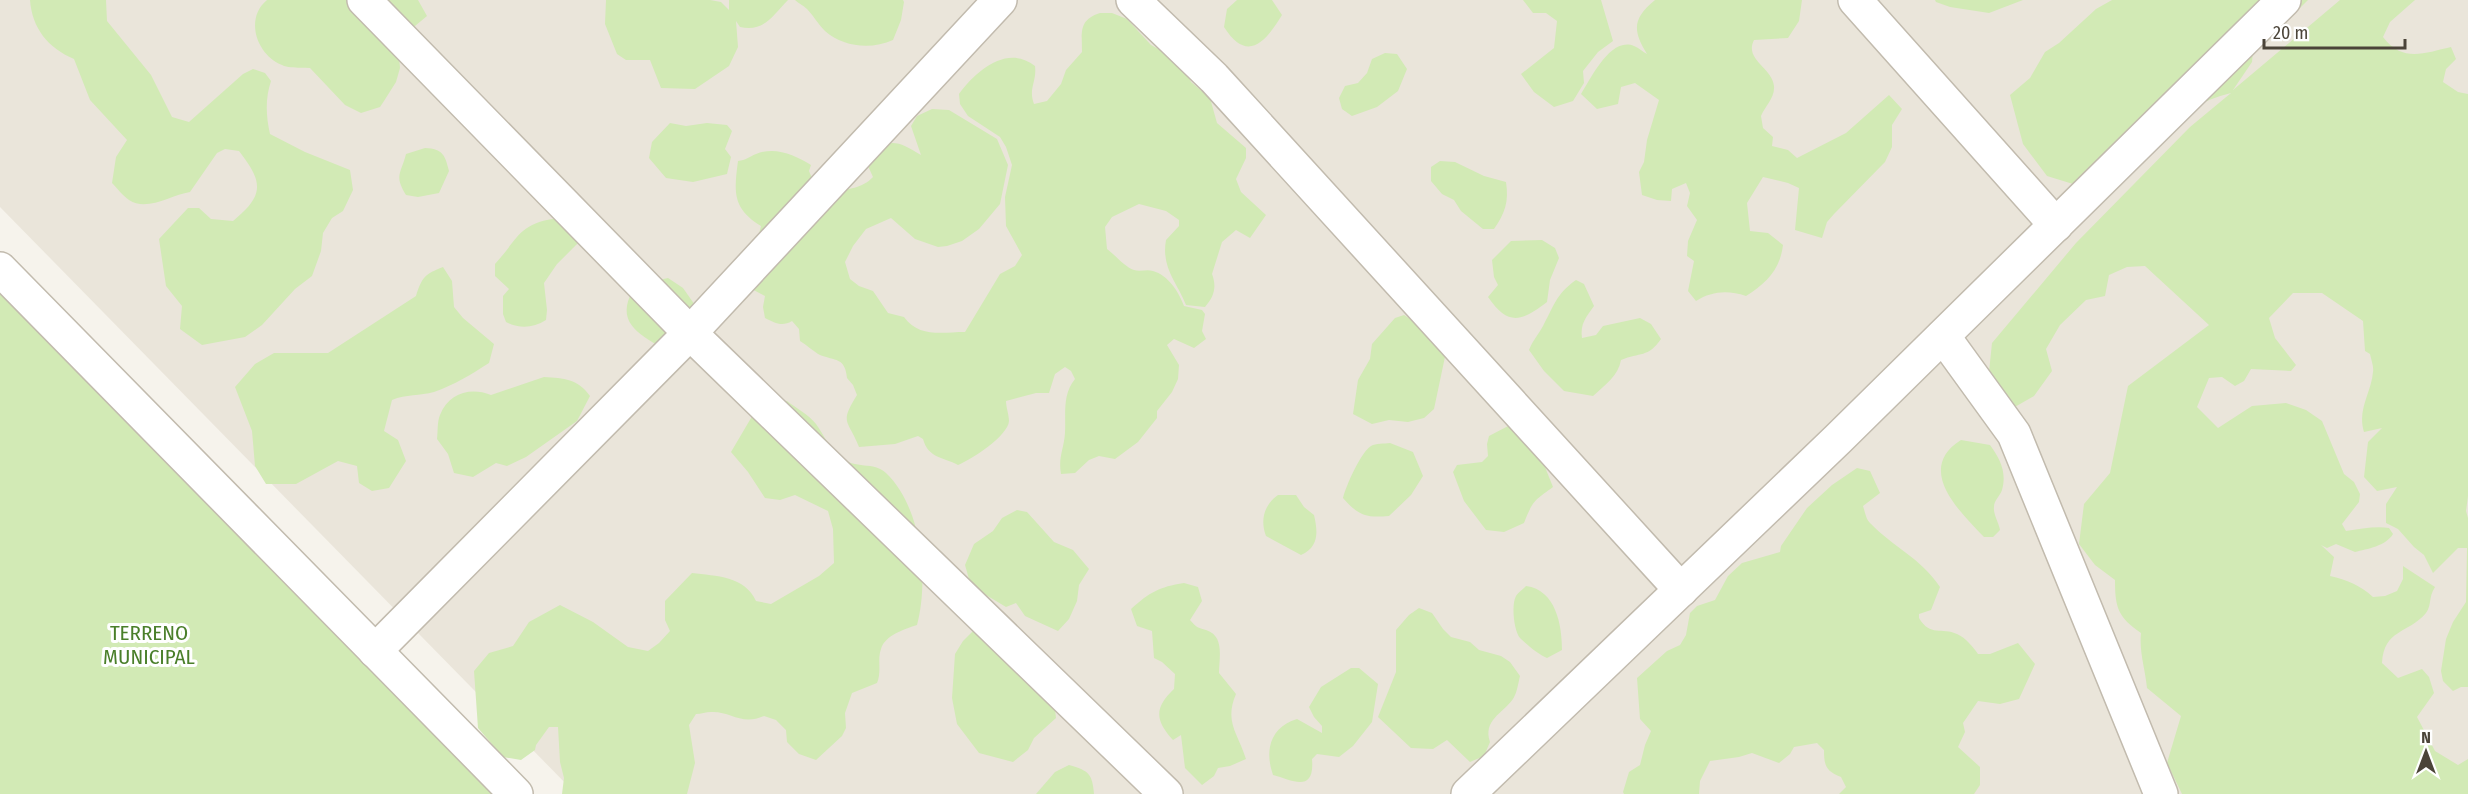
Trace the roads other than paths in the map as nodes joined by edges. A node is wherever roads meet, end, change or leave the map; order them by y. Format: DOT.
graph roads {
  1 [pos="364,0"];
  2 [pos="1000,0"];
  3 [pos="1133,0"];
  4 [pos="1855,0"];
  5 [pos="2284,0"];
  6 [pos="2056,225"];
  7 [pos="0,269"];
  8 [pos="690,333"];
  9 [pos="1943,336"];
  10 [pos="1681,590"];
  11 [pos="375,651"];
  12 [pos="516,794"];
  13 [pos="1166,794"];
  14 [pos="1468,794"];
  15 [pos="2161,794"];
  1 -- 8 [label="street"];
  2 -- 8 [label="street"];
  3 -- 10 [label="street"];
  4 -- 6 [label="street"];
  5 -- 6 [label="street"];
  6 -- 9 [label="street"];
  7 -- 11 [label="street"];
  8 -- 11 [label="street"];
  8 -- 13 [label="street"];
  9 -- 10 [label="street"];
  9 -- 15 [label="street"];
  10 -- 14 [label="street"];
  11 -- 12 [label="street"];
}
